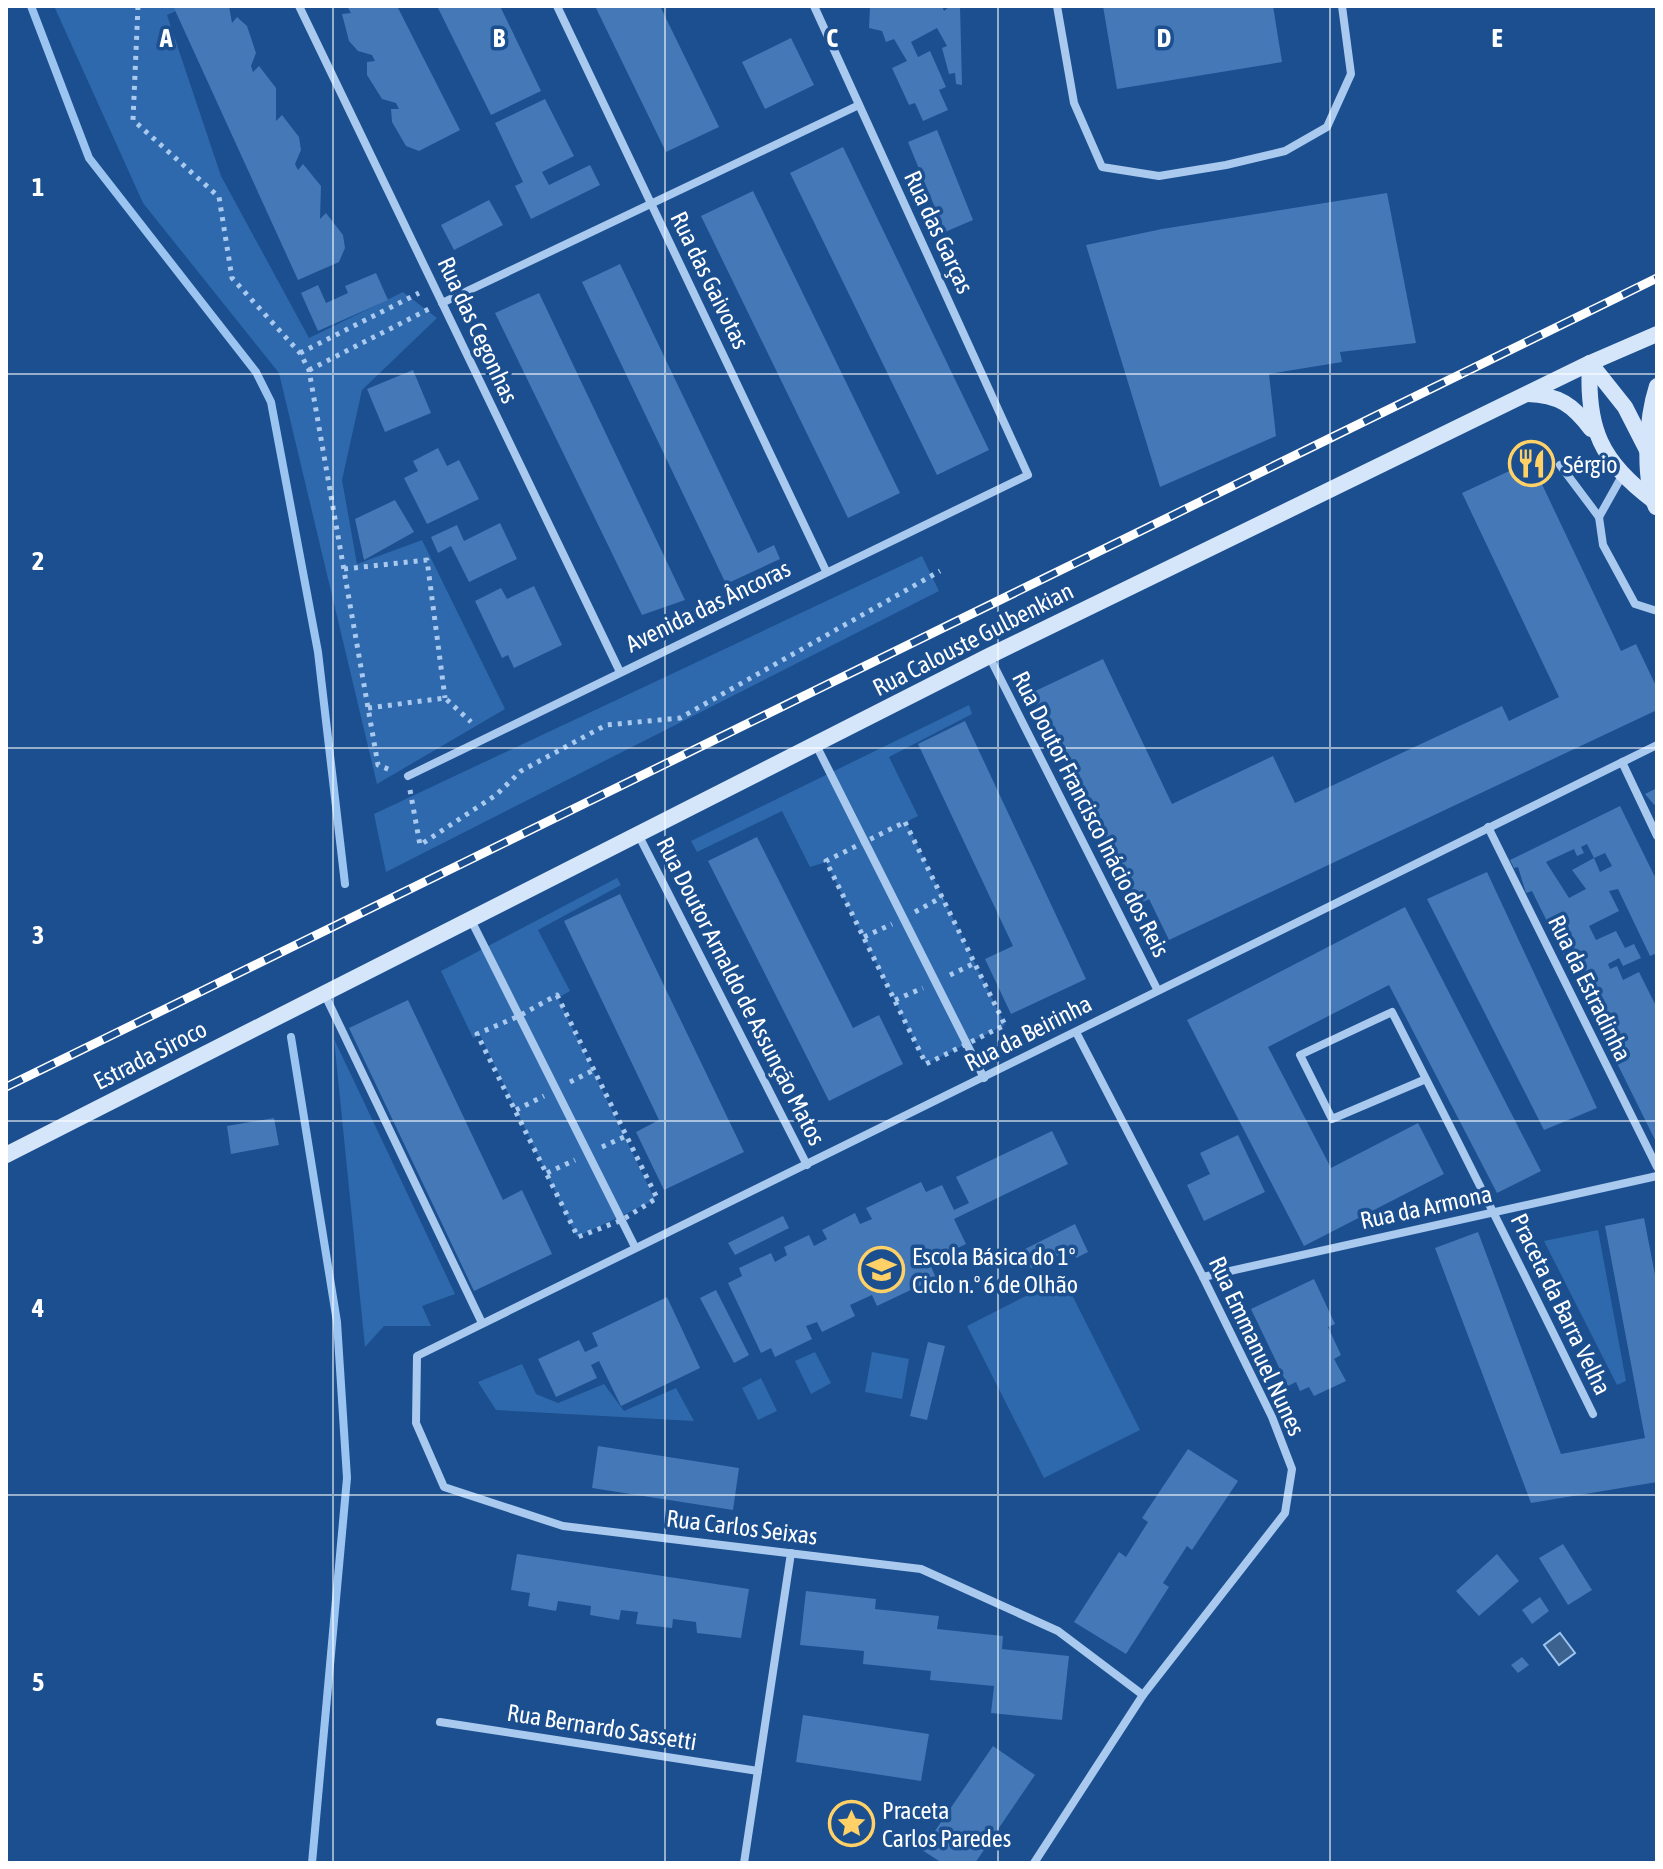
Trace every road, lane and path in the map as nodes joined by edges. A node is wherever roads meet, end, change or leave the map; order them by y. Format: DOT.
graph roads {
  1 [pos="138,6"];
  2 [pos="299,6"];
  3 [pos="557,6"];
  4 [pos="814,6"];
  5 [pos="1057,6"];
  6 [pos="1342,6"];
  7 [pos="859,105"];
  8 [pos="652,205"];
  9 [pos="434,285"];
  10 [pos="442,303"];
  11 [pos="426,311"];
  12 [pos="1657,334"];
  13 [pos="300,353"];
  14 [pos="1590,363"];
  15 [pos="309,370"];
  16 [pos="1657,386"];
  17 [pos="1527,394"];
  18 [pos="1594,433"];
  19 [pos="1648,452"];
  20 [pos="1560,465"];
  21 [pos="1028,475"];
  22 [pos="1622,476"];
  23 [pos="1655,505"];
  24 [pos="1599,517"];
  25 [pos="344,570"];
  26 [pos="826,571"];
  27 [pos="940,571"];
  28 [pos="1657,611"];
  29 [pos="989,656"];
  30 [pos="620,672"];
  31 [pos="445,698"];
  32 [pos="368,708"];
  33 [pos="471,722"];
  34 [pos="816,745"];
  35 [pos="1657,745"];
  36 [pos="1622,762"];
  37 [pos="408,776"];
  38 [pos="905,822"];
  39 [pos="1488,827"];
  40 [pos="639,836"];
  41 [pos="1657,836"];
  42 [pos="826,861"];
  43 [pos="471,920"];
  44 [pos="1157,989"];
  45 [pos="320,995"];
  46 [pos="557,995"];
  47 [pos="1005,1025"];
  48 [pos="1076,1032"];
  49 [pos="477,1034"];
  50 [pos="926,1064"];
  51 [pos="984,1078"];
  52 [pos="1426,1079"];
  53 [pos="6,1155"];
  54 [pos="807,1165"];
  55 [pos="1657,1167"];
  56 [pos="1657,1176"];
  57 [pos="657,1198"];
  58 [pos="1494,1213"];
  59 [pos="578,1237"];
  60 [pos="635,1247"];
  61 [pos="1203,1277"];
  62 [pos="482,1323"];
  63 [pos="417,1356"];
  64 [pos="1593,1414"];
  65 [pos="791,1553"];
  66 [pos="1143,1695"];
  67 [pos="440,1722"];
  68 [pos="758,1771"];
  69 [pos="744,1863"];
  70 [pos="1034,1863"];
  1 -- 13 [label="path"];
  2 -- 9 [label="street, Rua das Cegonhas"];
  3 -- 8 [label="street, Rua das Gaivotas"];
  4 -- 7 [label="street, Rua das Garças"];
  5 -- 6 [label="street"];
  7 -- 8 [label="street"];
  7 -- 21 [label="street, Rua das Garças"];
  8 -- 10 [label="street"];
  8 -- 26 [label="street, Rua das Gaivotas"];
  9 -- 10 [label="street, Rua das Cegonhas"];
  9 -- 13 [label="path"];
  10 -- 30 [label="street, Rua das Cegonhas"];
  11 -- 15 [label="path"];
  12 -- 14 [label="street, Rua Calouste Gulbenkian"];
  13 -- 15 [label="path"];
  14 -- 17 [label="street, Rua Calouste Gulbenkian"];
  14 -- 18 [label="street"];
  14 -- 19 [label="street"];
  15 -- 25 [label="path"];
  16 -- 19 [label="street"];
  17 -- 18 [label="street"];
  17 -- 29 [label="street, Rua Calouste Gulbenkian"];
  18 -- 22 [label="street"];
  19 -- 23 [label="street"];
  20 -- 24 [label="street"];
  21 -- 26 [label="street, Avenida das Âncoras"];
  22 -- 23 [label="street"];
  22 -- 24 [label="street"];
  24 -- 28 [label="street"];
  25 -- 31 [label="path"];
  25 -- 32 [label="path"];
  26 -- 30 [label="street, Avenida das Âncoras"];
  27 -- 37 [label="path"];
  29 -- 34 [label="street, Rua Calouste Gulbenkian"];
  29 -- 44 [label="street, Rua Doutor Francisco Inácio dos Reis"];
  30 -- 37 [label="street, Avenida das Âncoras"];
  31 -- 32 [label="path"];
  31 -- 33 [label="path"];
  32 -- 37 [label="path"];
  34 -- 40 [label="street, Rua Calouste Gulbenkian"];
  34 -- 51 [label="street"];
  35 -- 36 [label="street, Rua da Beirinha"];
  36 -- 39 [label="street, Rua da Beirinha"];
  36 -- 41 [label="street"];
  38 -- 47 [label="path"];
  39 -- 44 [label="street, Rua da Beirinha"];
  39 -- 55 [label="street, Rua da Estradinha"];
  40 -- 43 [label="street, Rua Calouste Gulbenkian"];
  40 -- 54 [label="street, Rua Doutor Arnaldo de Assunção Matos"];
  42 -- 50 [label="path"];
  43 -- 45 [label="street, Rua Calouste Gulbenkian"];
  43 -- 60 [label="street"];
  44 -- 48 [label="street, Rua da Beirinha"];
  45 -- 53 [label="street, Estrada Siroco"];
  45 -- 62 [label="street"];
  46 -- 57 [label="path"];
  48 -- 51 [label="street, Rua da Beirinha"];
  48 -- 61 [label="street, Rua Emmanuel Nunes"];
  49 -- 59 [label="path"];
  51 -- 54 [label="street, Rua da Beirinha"];
  52 -- 52 [label="street, Praceta da Barra Velha"];
  52 -- 58 [label="street, Praceta da Barra Velha"];
  54 -- 60 [label="street, Rua da Beirinha"];
  56 -- 58 [label="street, Rua da Armona"];
  58 -- 61 [label="street, Rua da Armona"];
  58 -- 64 [label="street, Praceta da Barra Velha"];
  60 -- 62 [label="street, Rua da Beirinha"];
  61 -- 66 [label="street, Rua Emmanuel Nunes"];
  62 -- 63 [label="street, Rua da Beirinha"];
  63 -- 65 [label="street, Rua Carlos Seixas"];
  65 -- 66 [label="street, Rua Carlos Seixas"];
  65 -- 68 [label="street"];
  66 -- 70 [label="street, Rua Emmanuel Nunes"];
  67 -- 68 [label="street, Rua Bernardo Sassetti"];
  68 -- 69 [label="street"];
}
